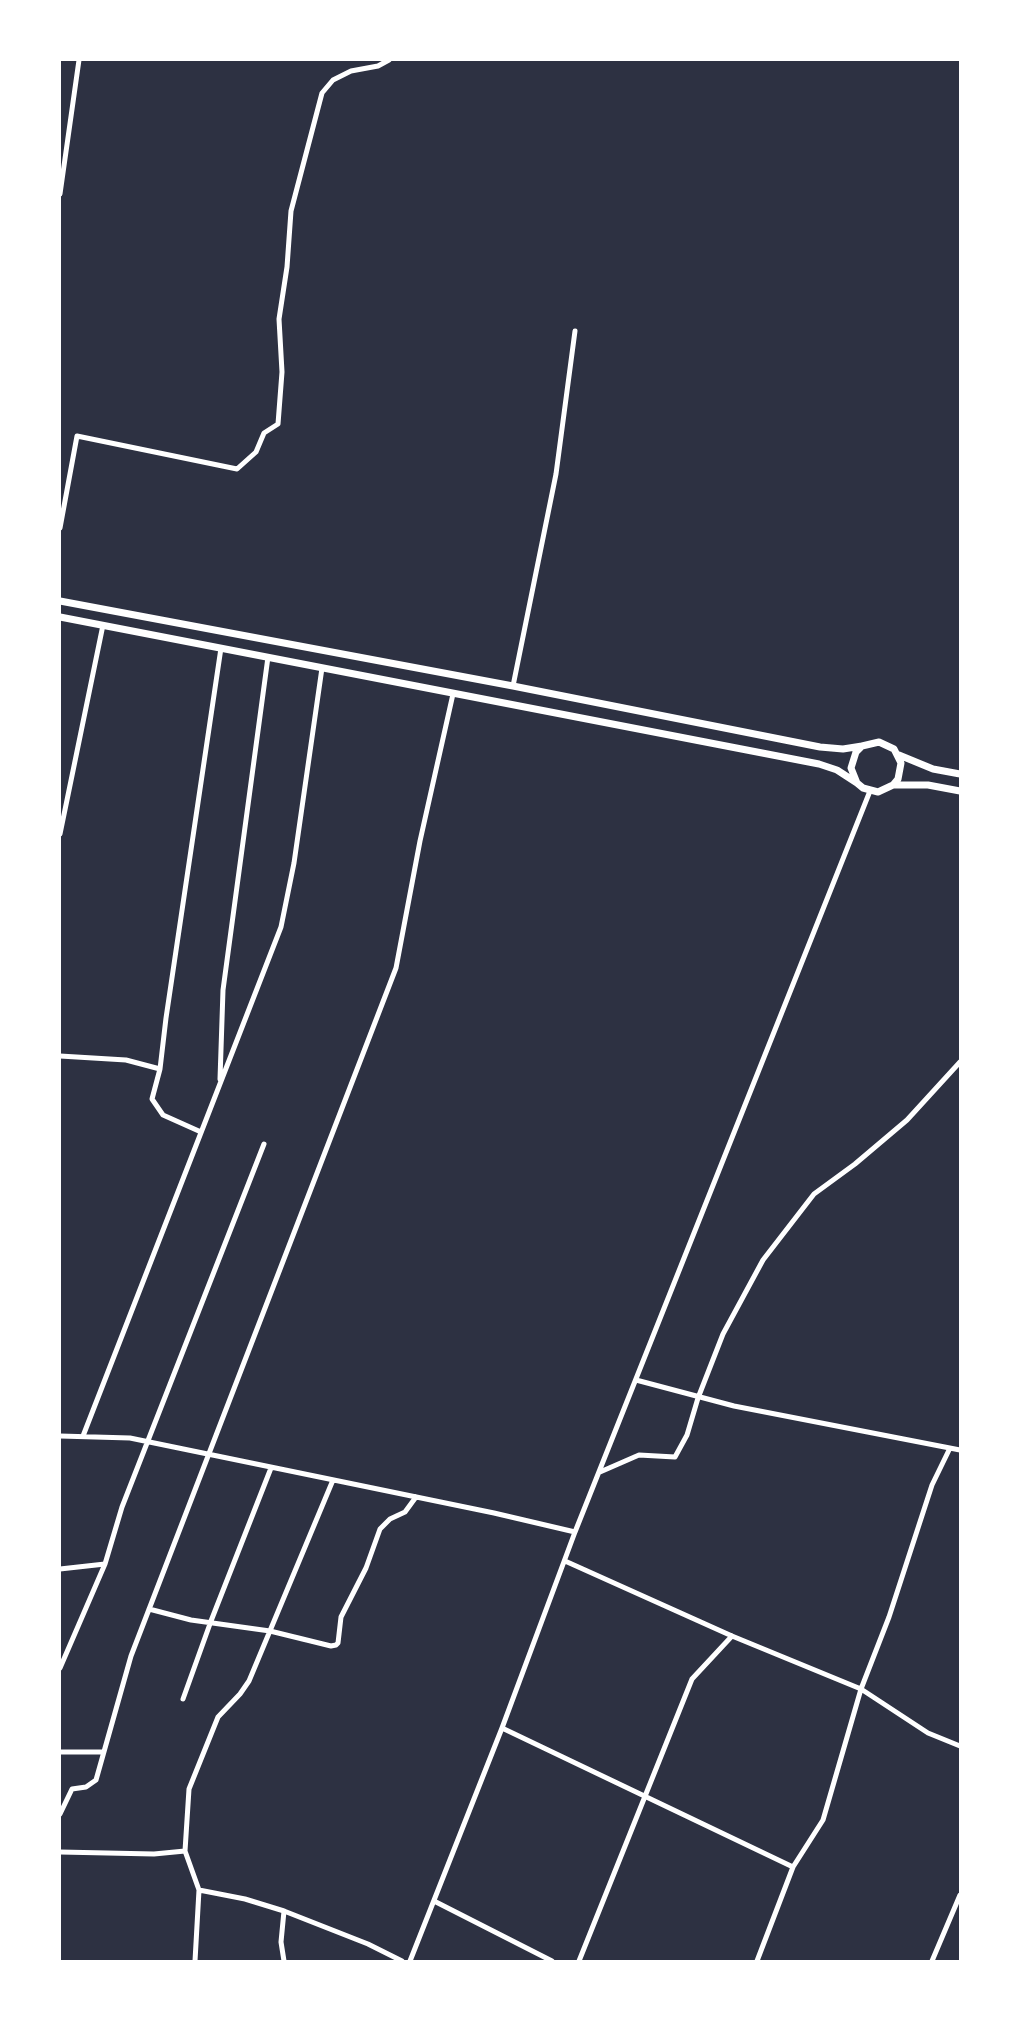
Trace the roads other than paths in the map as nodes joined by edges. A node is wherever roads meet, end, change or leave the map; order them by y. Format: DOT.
graph roads {
  1 [pos="79,60"];
  2 [pos="389,60"];
  3 [pos="60,194"];
  4 [pos="575,331"];
  5 [pos="60,528"];
  6 [pos="60,601"];
  7 [pos="60,616"];
  8 [pos="102,625"];
  9 [pos="221,648"];
  10 [pos="268,657"];
  11 [pos="322,668"];
  12 [pos="513,686"];
  13 [pos="453,694"];
  14 [pos="862,746"];
  15 [pos="899,755"];
  16 [pos="960,774"];
  17 [pos="857,783"];
  18 [pos="893,785"];
  19 [pos="870,791"];
  20 [pos="960,791"];
  21 [pos="60,834"];
  22 [pos="60,1056"];
  23 [pos="960,1062"];
  24 [pos="160,1069"];
  25 [pos="220,1082"];
  26 [pos="201,1132"];
  27 [pos="264,1144"];
  28 [pos="636,1380"];
  29 [pos="698,1398"];
  30 [pos="60,1436"];
  31 [pos="83,1436"];
  32 [pos="148,1442"];
  33 [pos="950,1448"];
  34 [pos="960,1450"];
  35 [pos="209,1454"];
  36 [pos="271,1468"];
  37 [pos="599,1472"];
  38 [pos="333,1480"];
  39 [pos="416,1497"];
  40 [pos="575,1532"];
  41 [pos="564,1561"];
  42 [pos="105,1564"];
  43 [pos="60,1569"];
  44 [pos="149,1609"];
  45 [pos="211,1621"];
  46 [pos="270,1631"];
  47 [pos="732,1636"];
  48 [pos="60,1668"];
  49 [pos="862,1689"];
  50 [pos="183,1699"];
  51 [pos="502,1728"];
  52 [pos="960,1746"];
  53 [pos="60,1752"];
  54 [pos="102,1752"];
  55 [pos="645,1797"];
  56 [pos="60,1814"];
  57 [pos="185,1851"];
  58 [pos="60,1852"];
  59 [pos="793,1867"];
  60 [pos="199,1890"];
  61 [pos="960,1895"];
  62 [pos="434,1901"];
  63 [pos="284,1911"];
  64 [pos="194,1961"];
  65 [pos="284,1961"];
  66 [pos="402,1961"];
  67 [pos="410,1961"];
  68 [pos="552,1961"];
  69 [pos="579,1961"];
  70 [pos="757,1961"];
  71 [pos="932,1961"];
  1 -- 3 [label="street"];
  2 -- 5 [label="street"];
  4 -- 12 [label="street"];
  6 -- 12 [label="main road"];
  7 -- 8 [label="main road"];
  8 -- 9 [label="main road"];
  8 -- 21 [label="street"];
  9 -- 10 [label="main road"];
  9 -- 24 [label="street"];
  10 -- 11 [label="main road"];
  10 -- 25 [label="street"];
  11 -- 13 [label="main road"];
  11 -- 25 [label="street"];
  12 -- 14 [label="main road"];
  13 -- 17 [label="main road"];
  13 -- 35 [label="street"];
  14 -- 15 [label="main road"];
  14 -- 17 [label="main road"];
  15 -- 16 [label="main road"];
  15 -- 18 [label="main road"];
  17 -- 19 [label="main road"];
  18 -- 19 [label="main road"];
  18 -- 20 [label="main road"];
  19 -- 28 [label="street"];
  22 -- 24 [label="street"];
  23 -- 29 [label="street"];
  24 -- 26 [label="street"];
  25 -- 26 [label="street"];
  26 -- 31 [label="street"];
  27 -- 32 [label="street"];
  28 -- 29 [label="street"];
  28 -- 37 [label="street"];
  29 -- 33 [label="street"];
  29 -- 37 [label="street"];
  30 -- 31 [label="street"];
  31 -- 32 [label="street"];
  32 -- 35 [label="street"];
  32 -- 42 [label="street"];
  33 -- 34 [label="street"];
  33 -- 49 [label="street"];
  35 -- 36 [label="street"];
  35 -- 44 [label="street"];
  36 -- 38 [label="street"];
  36 -- 45 [label="street"];
  37 -- 40 [label="street"];
  38 -- 39 [label="street"];
  38 -- 46 [label="street"];
  39 -- 40 [label="street"];
  39 -- 46 [label="street"];
  40 -- 41 [label="street"];
  41 -- 47 [label="street"];
  41 -- 51 [label="street"];
  42 -- 43 [label="street"];
  42 -- 48 [label="street"];
  44 -- 45 [label="street"];
  44 -- 54 [label="street"];
  45 -- 46 [label="street"];
  45 -- 50 [label="street"];
  46 -- 57 [label="street"];
  47 -- 49 [label="street"];
  47 -- 55 [label="street"];
  49 -- 52 [label="street"];
  49 -- 59 [label="street"];
  51 -- 55 [label="street"];
  51 -- 62 [label="street"];
  53 -- 54 [label="street"];
  54 -- 56 [label="street"];
  55 -- 59 [label="street"];
  55 -- 69 [label="street"];
  57 -- 58 [label="street"];
  57 -- 60 [label="street"];
  59 -- 70 [label="street"];
  60 -- 63 [label="street"];
  60 -- 64 [label="street"];
  61 -- 71 [label="street"];
  62 -- 67 [label="street"];
  62 -- 68 [label="street"];
  63 -- 65 [label="street"];
  63 -- 66 [label="street"];
}
